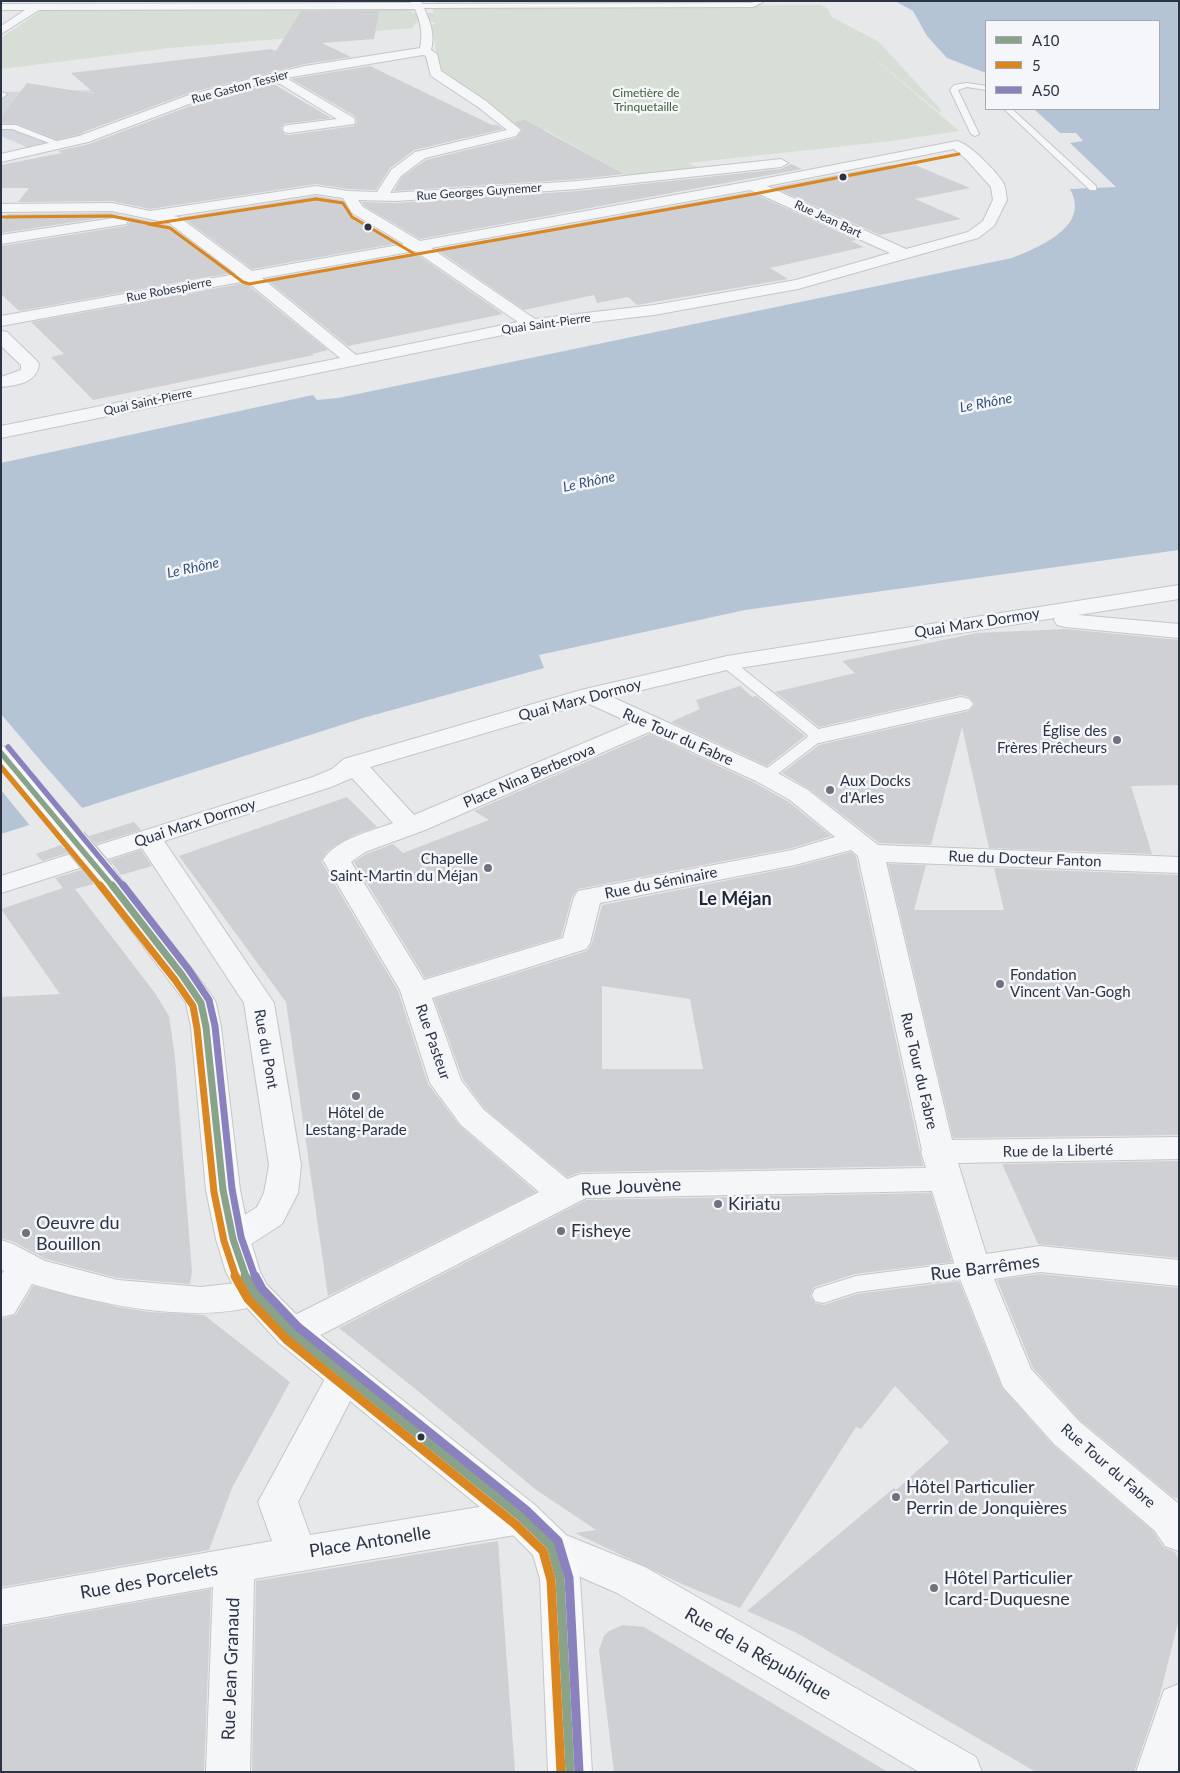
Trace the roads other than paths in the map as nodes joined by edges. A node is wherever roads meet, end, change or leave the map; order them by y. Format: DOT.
graph roads {
  1 [pos="760,2"];
  2 [pos="417,3"];
  3 [pos="41,4"];
  4 [pos="1,8"];
  5 [pos="1,31"];
  6 [pos="425,51"];
  7 [pos="274,78"];
  8 [pos="985,88"];
  9 [pos="1009,110"];
  10 [pos="1,127"];
  11 [pos="289,129"];
  12 [pos="60,144"];
  13 [pos="957,146"];
  14 [pos="1,158"];
  15 [pos="810,159"];
  16 [pos="790,162"];
  17 [pos="752,185"];
  18 [pos="1093,188"];
  19 [pos="348,195"];
  20 [pos="381,196"];
  21 [pos="1,208"];
  22 [pos="150,214"];
  23 [pos="1,240"];
  24 [pos="417,245"];
  25 [pos="904,254"];
  26 [pos="248,275"];
  27 [pos="1,321"];
  28 [pos="532,324"];
  29 [pos="1,336"];
  30 [pos="350,361"];
  31 [pos="1,382"];
  32 [pos="1,432"];
  33 [pos="1179,592"];
  34 [pos="1023,616"];
  35 [pos="1179,631"];
  36 [pos="727,663"];
  37 [pos="589,695"];
  38 [pos="961,704"];
  39 [pos="644,722"];
  40 [pos="819,736"];
  41 [pos="1,752"];
  42 [pos="353,764"];
  43 [pos="764,776"];
  44 [pos="410,826"];
  45 [pos="149,838"];
  46 [pos="863,847"];
  47 [pos="336,860"];
  48 [pos="1179,865"];
  49 [pos="1,886"];
  50 [pos="415,990"];
  51 [pos="1179,1148"];
  52 [pos="941,1166"];
  53 [pos="564,1195"];
  54 [pos="233,1239"];
  55 [pos="13,1260"];
  56 [pos="973,1269"];
  57 [pos="1179,1273"];
  58 [pos="255,1294"];
  59 [pos="823,1294"];
  60 [pos="1,1304"];
  61 [pos="292,1333"];
  62 [pos="345,1376"];
  63 [pos="535,1530"];
  64 [pos="1179,1534"];
  65 [pos="297,1554"];
  66 [pos="234,1566"];
  67 [pos="1,1608"];
  68 [pos="1179,1704"];
  69 [pos="228,1772"];
  70 [pos="570,1772"];
  71 [pos="960,1772"];
  72 [pos="1158,1772"];
  1 -- 2 [label="lane"];
  2 -- 3 [label="street"];
  2 -- 6 [label="street"];
  3 -- 4 [label="street"];
  3 -- 5 [label="street"];
  6 -- 7 [label="street, Rue Gaston Tessier"];
  6 -- 20 [label="street"];
  7 -- 11 [label="street"];
  7 -- 12 [label="street, Rue Gaston Tessier"];
  8 -- 13 [label="lane"];
  9 -- 18 [label="lane"];
  10 -- 12 [label="lane"];
  12 -- 14 [label="street, Rue Gaston Tessier"];
  13 -- 15 [label="street"];
  13 -- 17 [label="street, Rue Robespierre"];
  13 -- 25 [label="street, Quai Saint-Pierre"];
  16 -- 20 [label="street, Rue Georges Guynemer"];
  17 -- 24 [label="street, Rue Robespierre"];
  17 -- 25 [label="street, Rue Jean Bart"];
  19 -- 20 [label="street, Rue Georges Guynemer"];
  19 -- 22 [label="street, Rue Georges Guynemer"];
  19 -- 24 [label="street"];
  21 -- 22 [label="street, Rue Georges Guynemer"];
  22 -- 23 [label="street"];
  22 -- 26 [label="street"];
  24 -- 26 [label="street, Rue Robespierre"];
  24 -- 28 [label="street"];
  25 -- 28 [label="street, Quai Saint-Pierre"];
  26 -- 27 [label="street, Rue Robespierre"];
  26 -- 30 [label="street"];
  28 -- 30 [label="street, Quai Saint-Pierre"];
  29 -- 31 [label="street"];
  30 -- 32 [label="street, Quai Saint-Pierre"];
  33 -- 34 [label="street, Quai Marx Dormoy"];
  34 -- 35 [label="street"];
  34 -- 36 [label="street, Quai Marx Dormoy"];
  36 -- 37 [label="street, Quai Marx Dormoy"];
  36 -- 40 [label="lane"];
  37 -- 39 [label="street, Rue Tour du Fabre"];
  37 -- 42 [label="street, Quai Marx Dormoy"];
  38 -- 40 [label="street"];
  39 -- 43 [label="street, Rue Tour du Fabre"];
  39 -- 44 [label="street, Place Nina Berberova"];
  40 -- 43 [label="lane"];
  41 -- 54 [label="main road, Rue de la République, bridge"];
  42 -- 44 [label="street"];
  42 -- 45 [label="street, Quai Marx Dormoy"];
  43 -- 46 [label="street, Rue Tour du Fabre"];
  44 -- 47 [label="street, Place Nina Berberova"];
  45 -- 49 [label="street, Quai Marx Dormoy"];
  45 -- 54 [label="street, Rue du Pont"];
  46 -- 48 [label="street, Rue du Docteur Fanton"];
  46 -- 50 [label="street, Rue du Séminaire"];
  46 -- 52 [label="street, Rue Tour du Fabre"];
  47 -- 50 [label="street, Rue Pasteur"];
  50 -- 53 [label="street, Rue Pasteur"];
  51 -- 52 [label="street, Rue de la Liberté"];
  52 -- 53 [label="street, Rue Jouvène"];
  52 -- 56 [label="street, Rue Tour du Fabre"];
  53 -- 61 [label="street, Rue Jouvène"];
  54 -- 58 [label="main road, Rue de la République"];
  55 -- 58 [label="street"];
  55 -- 60 [label="street"];
  56 -- 57 [label="street, Rue Barrêmes"];
  56 -- 59 [label="lane, Rue Barrêmes"];
  56 -- 64 [label="street, Rue Tour du Fabre"];
  58 -- 61 [label="main road, Rue de la République"];
  61 -- 62 [label="main road, Rue de la République"];
  62 -- 63 [label="main road, Rue de la République"];
  62 -- 65 [label="street, Place Antonelle"];
  63 -- 65 [label="street, Place Antonelle"];
  63 -- 70 [label="main road"];
  63 -- 71 [label="street, Rue de la République"];
  65 -- 66 [label="street, Rue des Porcelets"];
  66 -- 67 [label="street, Rue des Porcelets"];
  66 -- 69 [label="street, Rue Jean Granaud"];
  68 -- 72 [label="street"];
}
